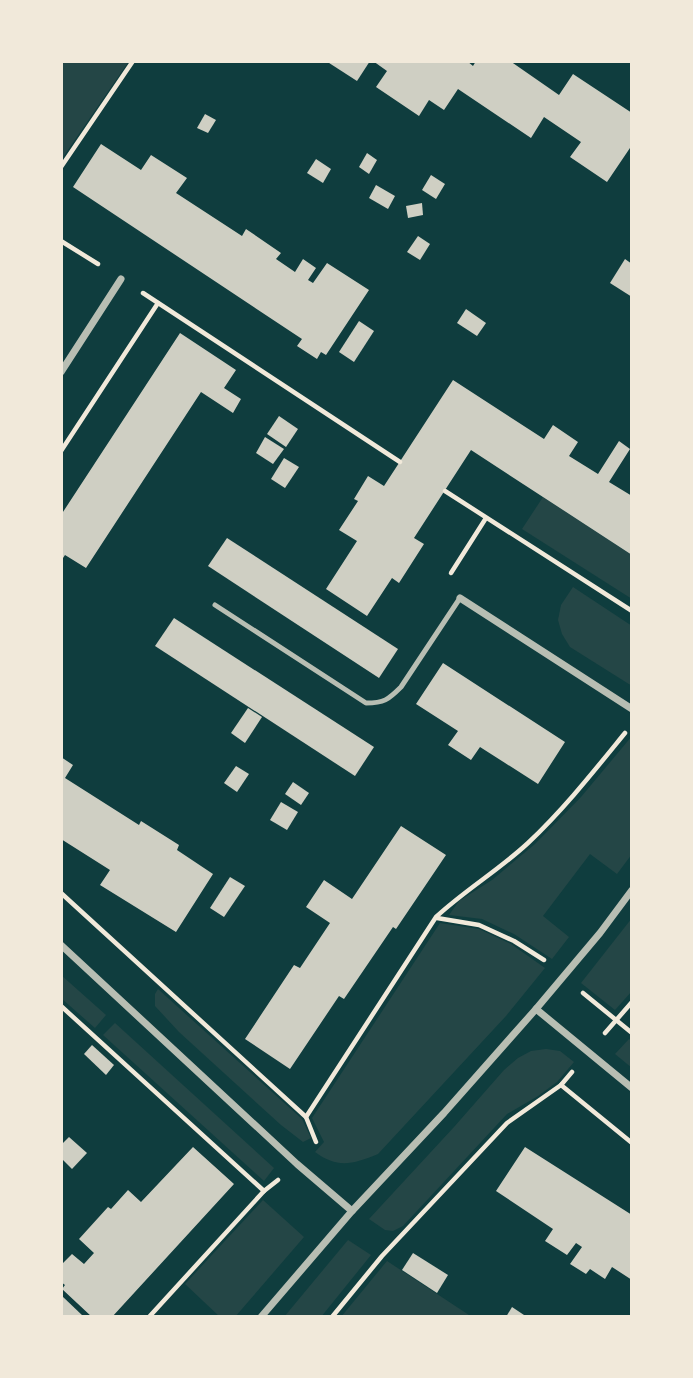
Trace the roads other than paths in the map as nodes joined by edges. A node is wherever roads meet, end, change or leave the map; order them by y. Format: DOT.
graph roads {
  1 [pos="121,279"];
  2 [pos="61,372"];
  3 [pos="460,598"];
  4 [pos="215,605"];
  5 [pos="632,709"];
  6 [pos="632,890"];
  7 [pos="61,946"];
  8 [pos="536,1009"];
  9 [pos="632,1088"];
  10 [pos="352,1211"];
  11 [pos="261,1317"];
  1 -- 2 [label="street"];
  3 -- 4 [label="lane"];
  3 -- 5 [label="street"];
  6 -- 8 [label="street"];
  7 -- 10 [label="street"];
  8 -- 9 [label="street"];
  8 -- 10 [label="street"];
  10 -- 11 [label="street"];
}
